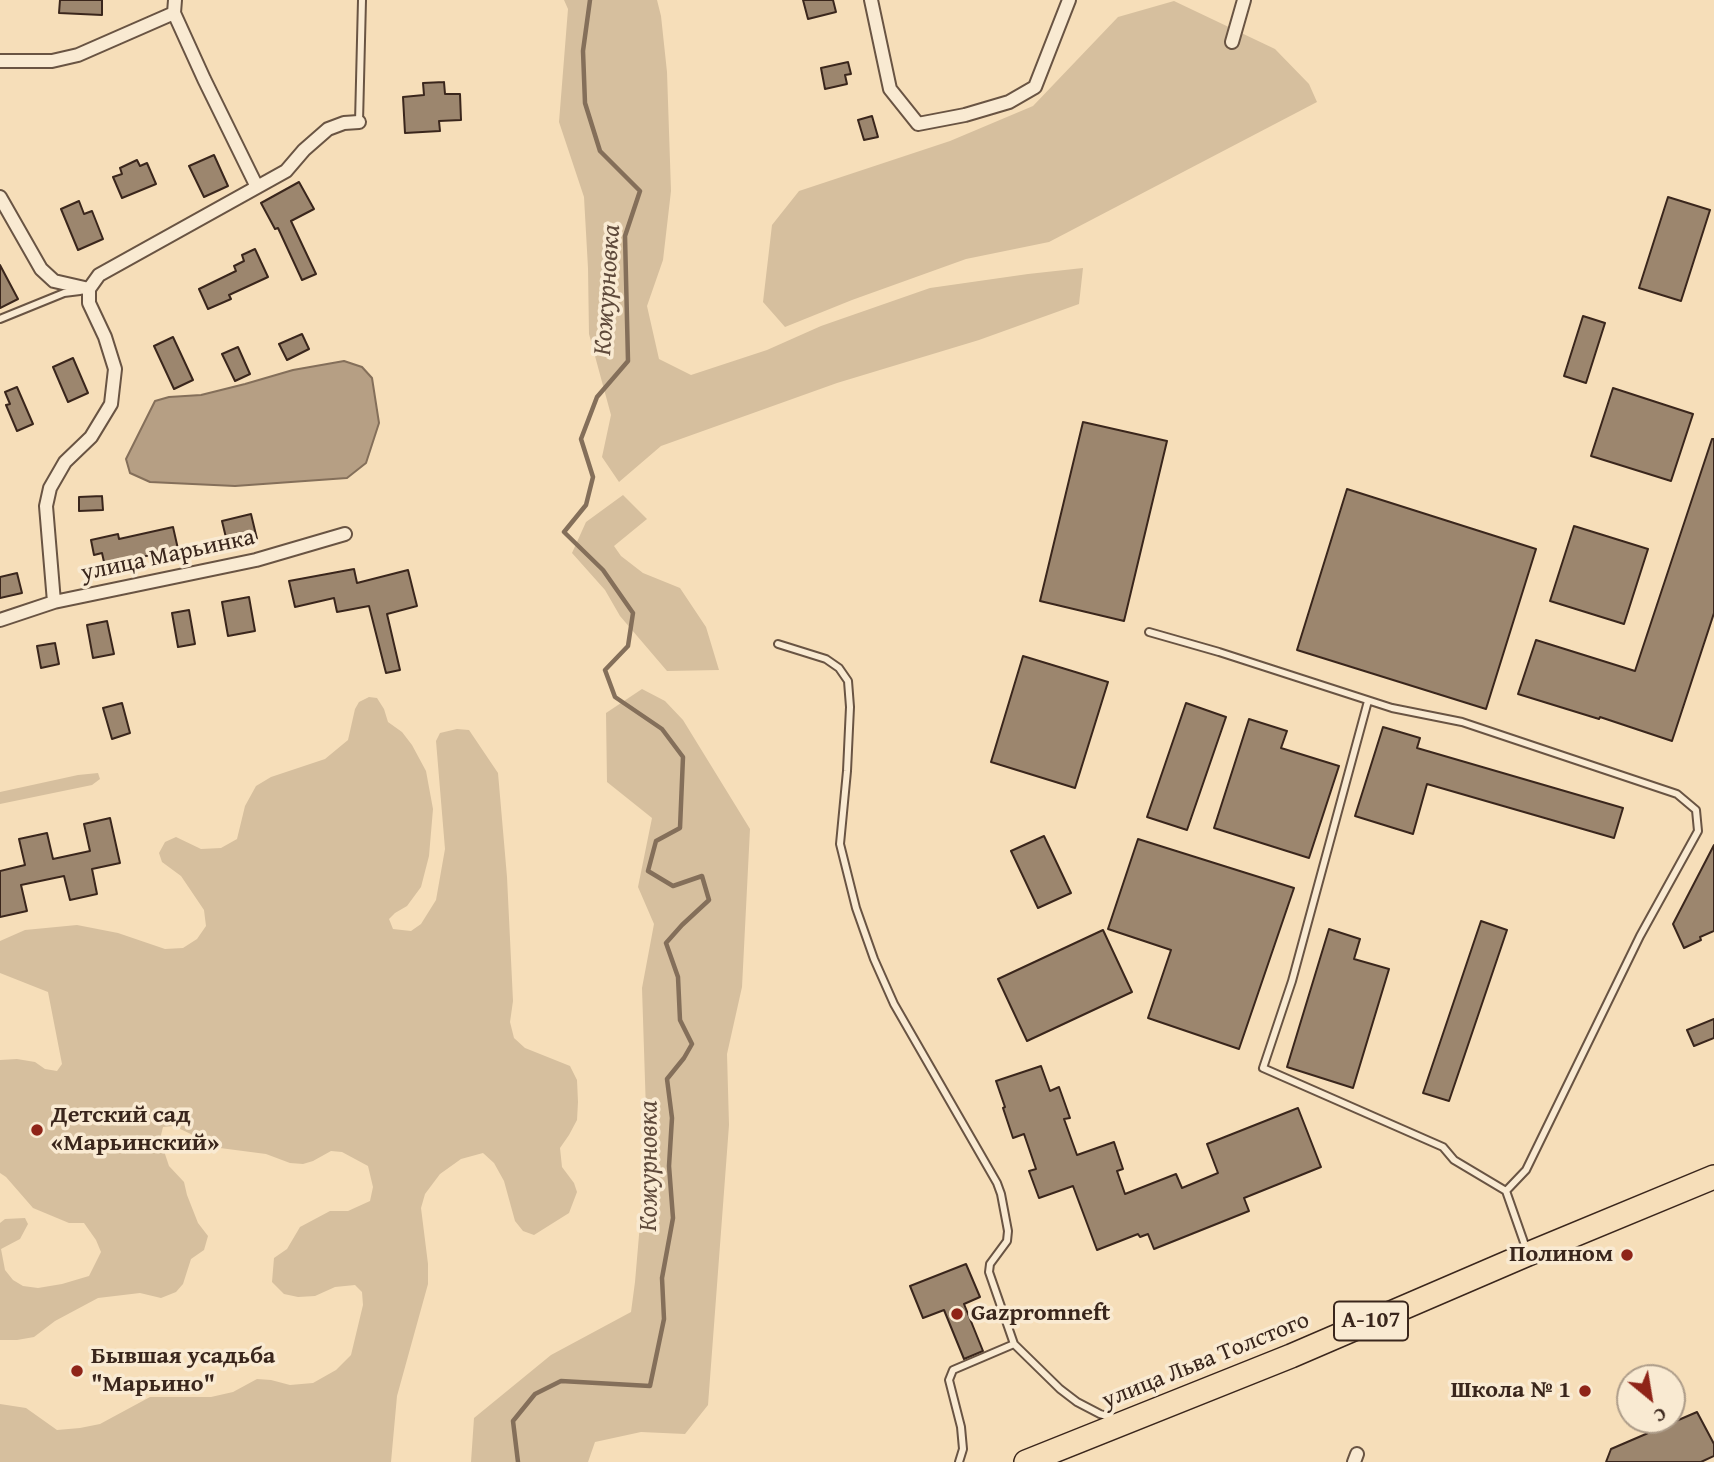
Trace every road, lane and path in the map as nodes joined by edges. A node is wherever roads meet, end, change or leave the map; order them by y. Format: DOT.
graph roads {
  1 [pos="362,0"];
  2 [pos="871,0"];
  3 [pos="1069,0"];
  4 [pos="1244,0"];
  5 [pos="175,7"];
  6 [pos="1232,42"];
  7 [pos="0,61"];
  8 [pos="359,122"];
  9 [pos="257,187"];
  10 [pos="0,197"];
  11 [pos="89,289"];
  12 [pos="0,319"];
  13 [pos="345,534"];
  14 [pos="54,602"];
  15 [pos="0,620"];
  16 [pos="1149,632"];
  17 [pos="778,644"];
  18 [pos="1368,701"];
  19 [pos="1714,1177"];
  20 [pos="1506,1191"];
  21 [pos="1528,1254"];
  22 [pos="1014,1344"];
  23 [pos="1126,1421"];
  24 [pos="959,1462"];
  25 [pos="1026,1462"];
  1 -- 8 [label="lane"];
  2 -- 3 [label="street"];
  4 -- 6 [label="street"];
  5 -- 7 [label="street"];
  5 -- 9 [label="street"];
  8 -- 9 [label="street"];
  9 -- 11 [label="street"];
  10 -- 11 [label="street"];
  11 -- 12 [label="lane"];
  11 -- 14 [label="street"];
  13 -- 14 [label="street, улица Марьинка"];
  14 -- 15 [label="street, улица Марьинка"];
  16 -- 18 [label="lane"];
  17 -- 22 [label="lane"];
  18 -- 20 [label="lane"];
  18 -- 20 [label="lane"];
  19 -- 21 [label="highway, улица Льва Толстого / А-107"];
  20 -- 21 [label="lane"];
  21 -- 23 [label="highway, улица Льва Толстого / А-107"];
  22 -- 23 [label="lane"];
  22 -- 24 [label="lane"];
  23 -- 25 [label="highway, улица Льва Толстого / А-107"];
}
